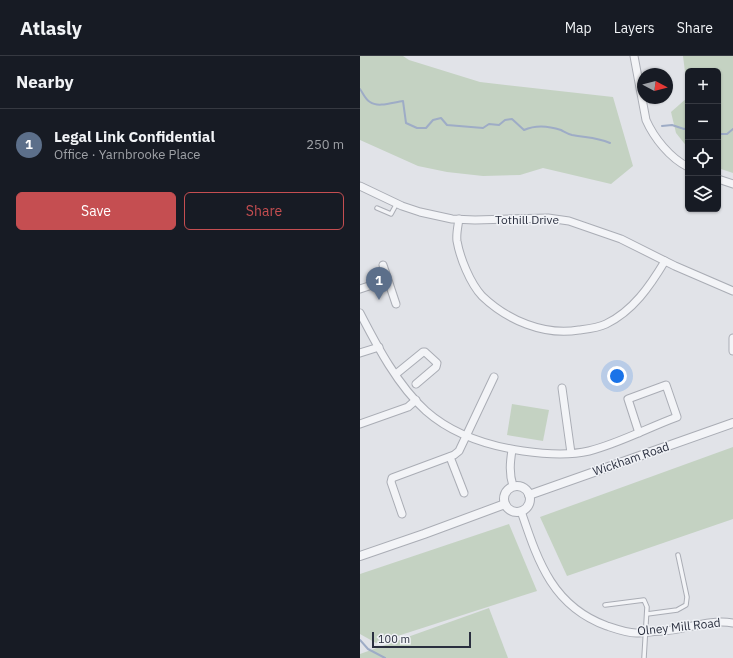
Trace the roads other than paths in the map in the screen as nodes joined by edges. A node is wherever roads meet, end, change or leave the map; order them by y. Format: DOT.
graph roads {
  1 [pos="634,56"];
  2 [pos="685,165"];
  3 [pos="721,180"];
  4 [pos="733,184"];
  5 [pos="360,186"];
  6 [pos="397,203"];
  7 [pos="377,208"];
  8 [pos="458,219"];
  9 [pos="665,260"];
  10 [pos="383,265"];
  11 [pos="388,280"];
  12 [pos="360,289"];
  13 [pos="733,290"];
  14 [pos="396,304"];
  15 [pos="360,313"];
  16 [pos="733,338"];
  17 [pos="379,346"];
  18 [pos="733,351"];
  19 [pos="360,353"];
  20 [pos="396,374"];
  21 [pos="494,377"];
  22 [pos="416,384"];
  23 [pos="562,388"];
  24 [pos="416,400"];
  25 [pos="733,423"];
  26 [pos="360,424"];
  27 [pos="639,434"];
  28 [pos="466,435"];
  29 [pos="512,450"];
  30 [pos="571,453"];
  31 [pos="450,457"];
  32 [pos="513,486"];
  33 [pos="464,493"];
  34 [pos="529,495"];
  35 [pos="504,504"];
  36 [pos="521,511"];
  37 [pos="402,514"];
  38 [pos="678,554"];
  39 [pos="360,556"];
  40 [pos="604,605"];
  41 [pos="647,614"];
  42 [pos="733,623"];
  43 [pos="646,632"];
  44 [pos="644,658"];
  1 -- 2 [label="street"];
  3 -- 4 [label="street"];
  5 -- 6 [label="street, Tothill Drive"];
  6 -- 7 [label="lane"];
  6 -- 8 [label="street, Tothill Drive"];
  8 -- 9 [label="street, Tothill Drive"];
  8 -- 9 [label="street"];
  9 -- 13 [label="street, Tothill Drive"];
  10 -- 11 [label="street"];
  11 -- 12 [label="street"];
  11 -- 14 [label="street"];
  15 -- 17 [label="street"];
  16 -- 18 [label="street"];
  17 -- 19 [label="street"];
  17 -- 20 [label="street"];
  20 -- 22 [label="street"];
  20 -- 24 [label="street"];
  21 -- 28 [label="street"];
  23 -- 30 [label="street"];
  24 -- 26 [label="street"];
  24 -- 28 [label="street"];
  25 -- 34 [label="street, Wickham Road"];
  27 -- 27 [label="street"];
  27 -- 30 [label="street"];
  28 -- 29 [label="street"];
  28 -- 31 [label="street"];
  29 -- 30 [label="street"];
  29 -- 32 [label="street"];
  31 -- 33 [label="street"];
  31 -- 37 [label="street"];
  32 -- 34 [label="street"];
  32 -- 35 [label="street"];
  34 -- 36 [label="street"];
  35 -- 36 [label="street"];
  35 -- 39 [label="street"];
  36 -- 43 [label="street, Olney Mill Road"];
  38 -- 41 [label="lane"];
  40 -- 41 [label="lane"];
  41 -- 43 [label="lane"];
  42 -- 43 [label="street, Olney Mill Road"];
  43 -- 44 [label="lane"];
}
